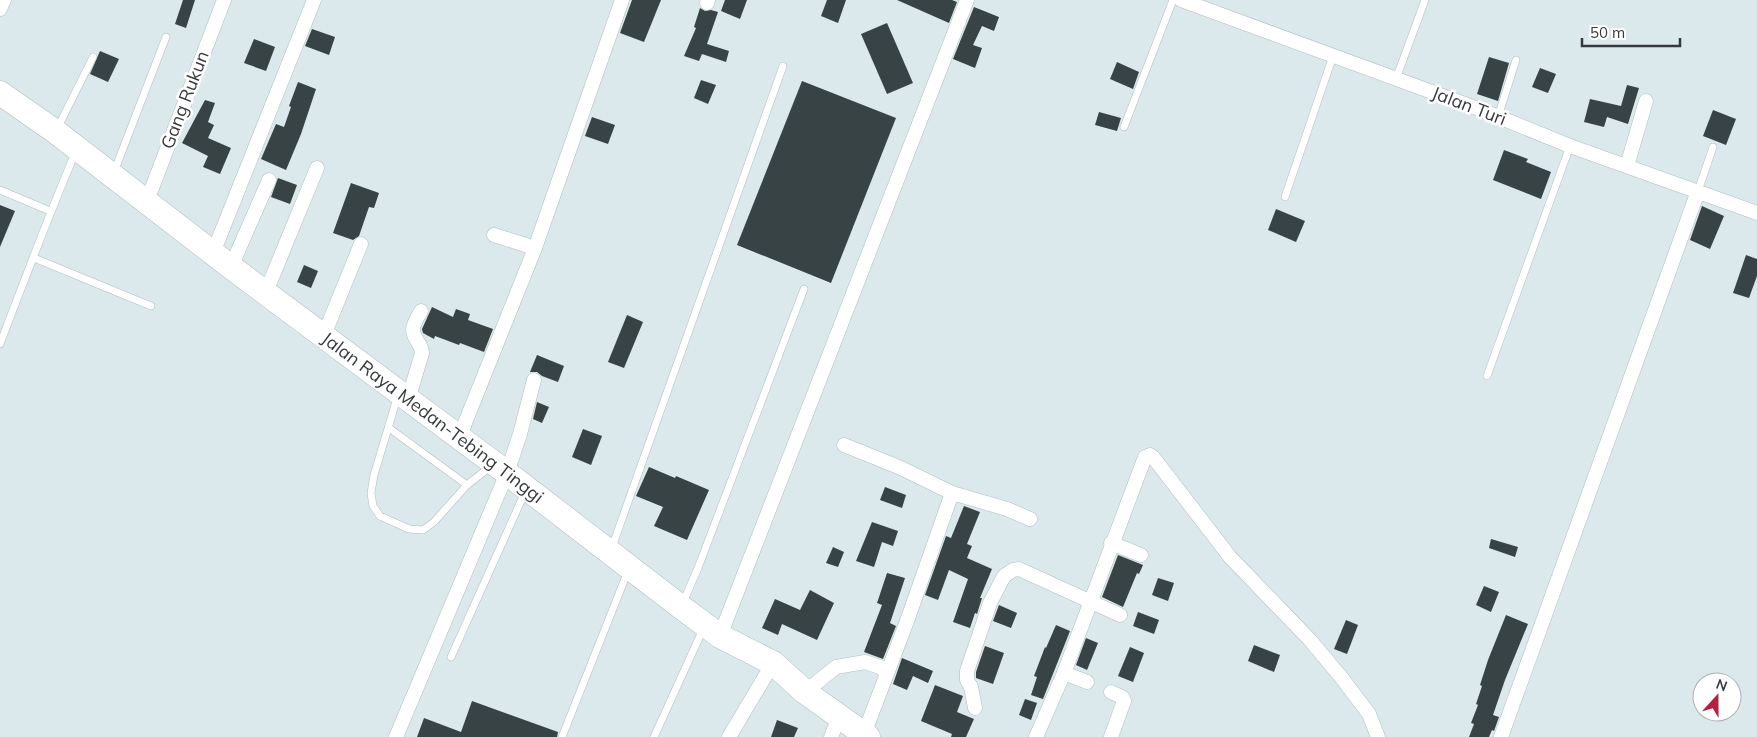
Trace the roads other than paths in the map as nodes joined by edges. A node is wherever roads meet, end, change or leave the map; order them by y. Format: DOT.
graph roads {
  1 [pos="4,0"];
  2 [pos="224,0"];
  3 [pos="314,0"];
  4 [pos="622,0"];
  5 [pos="968,0"];
  6 [pos="1173,0"];
  7 [pos="1181,0"];
  8 [pos="1425,0"];
  9 [pos="0,8"];
  10 [pos="166,38"];
  11 [pos="1334,56"];
  12 [pos="93,57"];
  13 [pos="1516,60"];
  14 [pos="783,66"];
  15 [pos="1396,79"];
  16 [pos="0,92"];
  17 [pos="1646,101"];
  18 [pos="1498,117"];
  19 [pos="1124,127"];
  20 [pos="56,132"];
  21 [pos="1570,146"];
  22 [pos="1713,147"];
  23 [pos="77,148"];
  24 [pos="1627,166"];
  25 [pos="318,168"];
  26 [pos="112,175"];
  27 [pos="270,180"];
  28 [pos="0,190"];
  29 [pos="1698,191"];
  30 [pos="1285,197"];
  31 [pos="147,201"];
  32 [pos="50,211"];
  33 [pos="1757,213"];
  34 [pos="494,235"];
  35 [pos="361,244"];
  36 [pos="535,248"];
  37 [pos="34,258"];
  38 [pos="222,260"];
  39 [pos="804,289"];
  40 [pos="266,292"];
  41 [pos="151,306"];
  42 [pos="421,311"];
  43 [pos="324,335"];
  44 [pos="0,344"];
  45 [pos="1487,376"];
  46 [pos="534,380"];
  47 [pos="403,396"];
  48 [pos="389,428"];
  49 [pos="458,438"];
  50 [pos="844,445"];
  51 [pos="500,468"];
  52 [pos="467,486"];
  53 [pos="526,489"];
  54 [pos="952,492"];
  55 [pos="1030,519"];
  56 [pos="1111,543"];
  57 [pos="610,552"];
  58 [pos="1141,555"];
  59 [pos="629,568"];
  60 [pos="1090,602"];
  61 [pos="681,607"];
  62 [pos="1120,615"];
  63 [pos="712,630"];
  64 [pos="451,657"];
  65 [pos="772,663"];
  66 [pos="887,673"];
  67 [pos="1064,673"];
  68 [pos="1086,682"];
  69 [pos="805,692"];
  70 [pos="1111,692"];
  71 [pos="975,708"];
  72 [pos="835,727"];
  73 [pos="866,736"];
  74 [pos="396,737"];
  75 [pos="562,737"];
  76 [pos="654,737"];
  77 [pos="729,737"];
  78 [pos="1036,737"];
  79 [pos="1111,737"];
  80 [pos="1378,737"];
  81 [pos="1501,737"];
  1 -- 9 [label="street"];
  2 -- 31 [label="street, Gang Rukun"];
  3 -- 38 [label="street"];
  4 -- 36 [label="street"];
  5 -- 63 [label="street"];
  6 -- 19 [label="lane"];
  7 -- 11 [label="street, Jalan Turi"];
  8 -- 15 [label="lane"];
  10 -- 26 [label="lane"];
  11 -- 15 [label="street, Jalan Turi"];
  11 -- 30 [label="lane"];
  12 -- 20 [label="lane"];
  13 -- 18 [label="lane"];
  14 -- 57 [label="lane"];
  15 -- 18 [label="street, Jalan Turi"];
  16 -- 20 [label="highway, Jalan Raya Medan-Tebing Tinggi"];
  17 -- 24 [label="street"];
  18 -- 21 [label="street, Jalan Turi"];
  20 -- 23 [label="highway, Jalan Raya Medan-Tebing Tinggi"];
  21 -- 24 [label="street, Jalan Turi"];
  21 -- 45 [label="lane"];
  22 -- 29 [label="lane"];
  23 -- 26 [label="highway, Jalan Raya Medan-Tebing Tinggi"];
  23 -- 32 [label="lane"];
  24 -- 29 [label="street, Jalan Turi"];
  25 -- 40 [label="street"];
  26 -- 31 [label="highway, Jalan Raya Medan-Tebing Tinggi"];
  27 -- 38 [label="street"];
  28 -- 32 [label="lane"];
  29 -- 33 [label="street, Jalan Turi"];
  29 -- 81 [label="street"];
  31 -- 38 [label="highway, Jalan Raya Medan-Tebing Tinggi"];
  32 -- 37 [label="lane"];
  34 -- 36 [label="street"];
  35 -- 43 [label="street"];
  36 -- 49 [label="street"];
  37 -- 41 [label="lane"];
  37 -- 44 [label="lane"];
  38 -- 40 [label="highway, Jalan Raya Medan-Tebing Tinggi"];
  39 -- 61 [label="lane"];
  40 -- 43 [label="highway, Jalan Raya Medan-Tebing Tinggi"];
  42 -- 47 [label="street"];
  43 -- 47 [label="highway, Jalan Raya Medan-Tebing Tinggi"];
  46 -- 51 [label="street"];
  47 -- 48 [label="lane"];
  47 -- 49 [label="highway, Jalan Raya Medan-Tebing Tinggi"];
  48 -- 52 [label="lane"];
  48 -- 52 [label="lane"];
  49 -- 51 [label="highway, Jalan Raya Medan-Tebing Tinggi"];
  50 -- 54 [label="street"];
  51 -- 52 [label="lane"];
  51 -- 53 [label="highway, Jalan Raya Medan-Tebing Tinggi"];
  51 -- 74 [label="street"];
  53 -- 57 [label="highway, Jalan Raya Medan-Tebing Tinggi"];
  53 -- 64 [label="lane"];
  54 -- 55 [label="street"];
  54 -- 66 [label="street"];
  56 -- 58 [label="street"];
  56 -- 60 [label="street"];
  56 -- 80 [label="street"];
  57 -- 59 [label="highway, Jalan Raya Medan-Tebing Tinggi"];
  59 -- 61 [label="highway, Jalan Raya Medan-Tebing Tinggi"];
  59 -- 75 [label="lane"];
  60 -- 62 [label="street"];
  60 -- 67 [label="street"];
  60 -- 71 [label="street"];
  61 -- 63 [label="highway, Jalan Raya Medan-Tebing Tinggi"];
  63 -- 65 [label="highway, Jalan Raya Medan-Tebing Tinggi"];
  63 -- 76 [label="lane"];
  65 -- 69 [label="highway, Jalan Raya Medan-Tebing Tinggi"];
  65 -- 77 [label="street"];
  66 -- 69 [label="street"];
  66 -- 73 [label="street"];
  67 -- 68 [label="street"];
  67 -- 78 [label="street"];
  69 -- 72 [label="highway, Jalan Raya Medan-Tebing Tinggi"];
  70 -- 79 [label="street"];
  72 -- 73 [label="highway, Jalan Raya Medan-Tebing Tinggi"];
}
